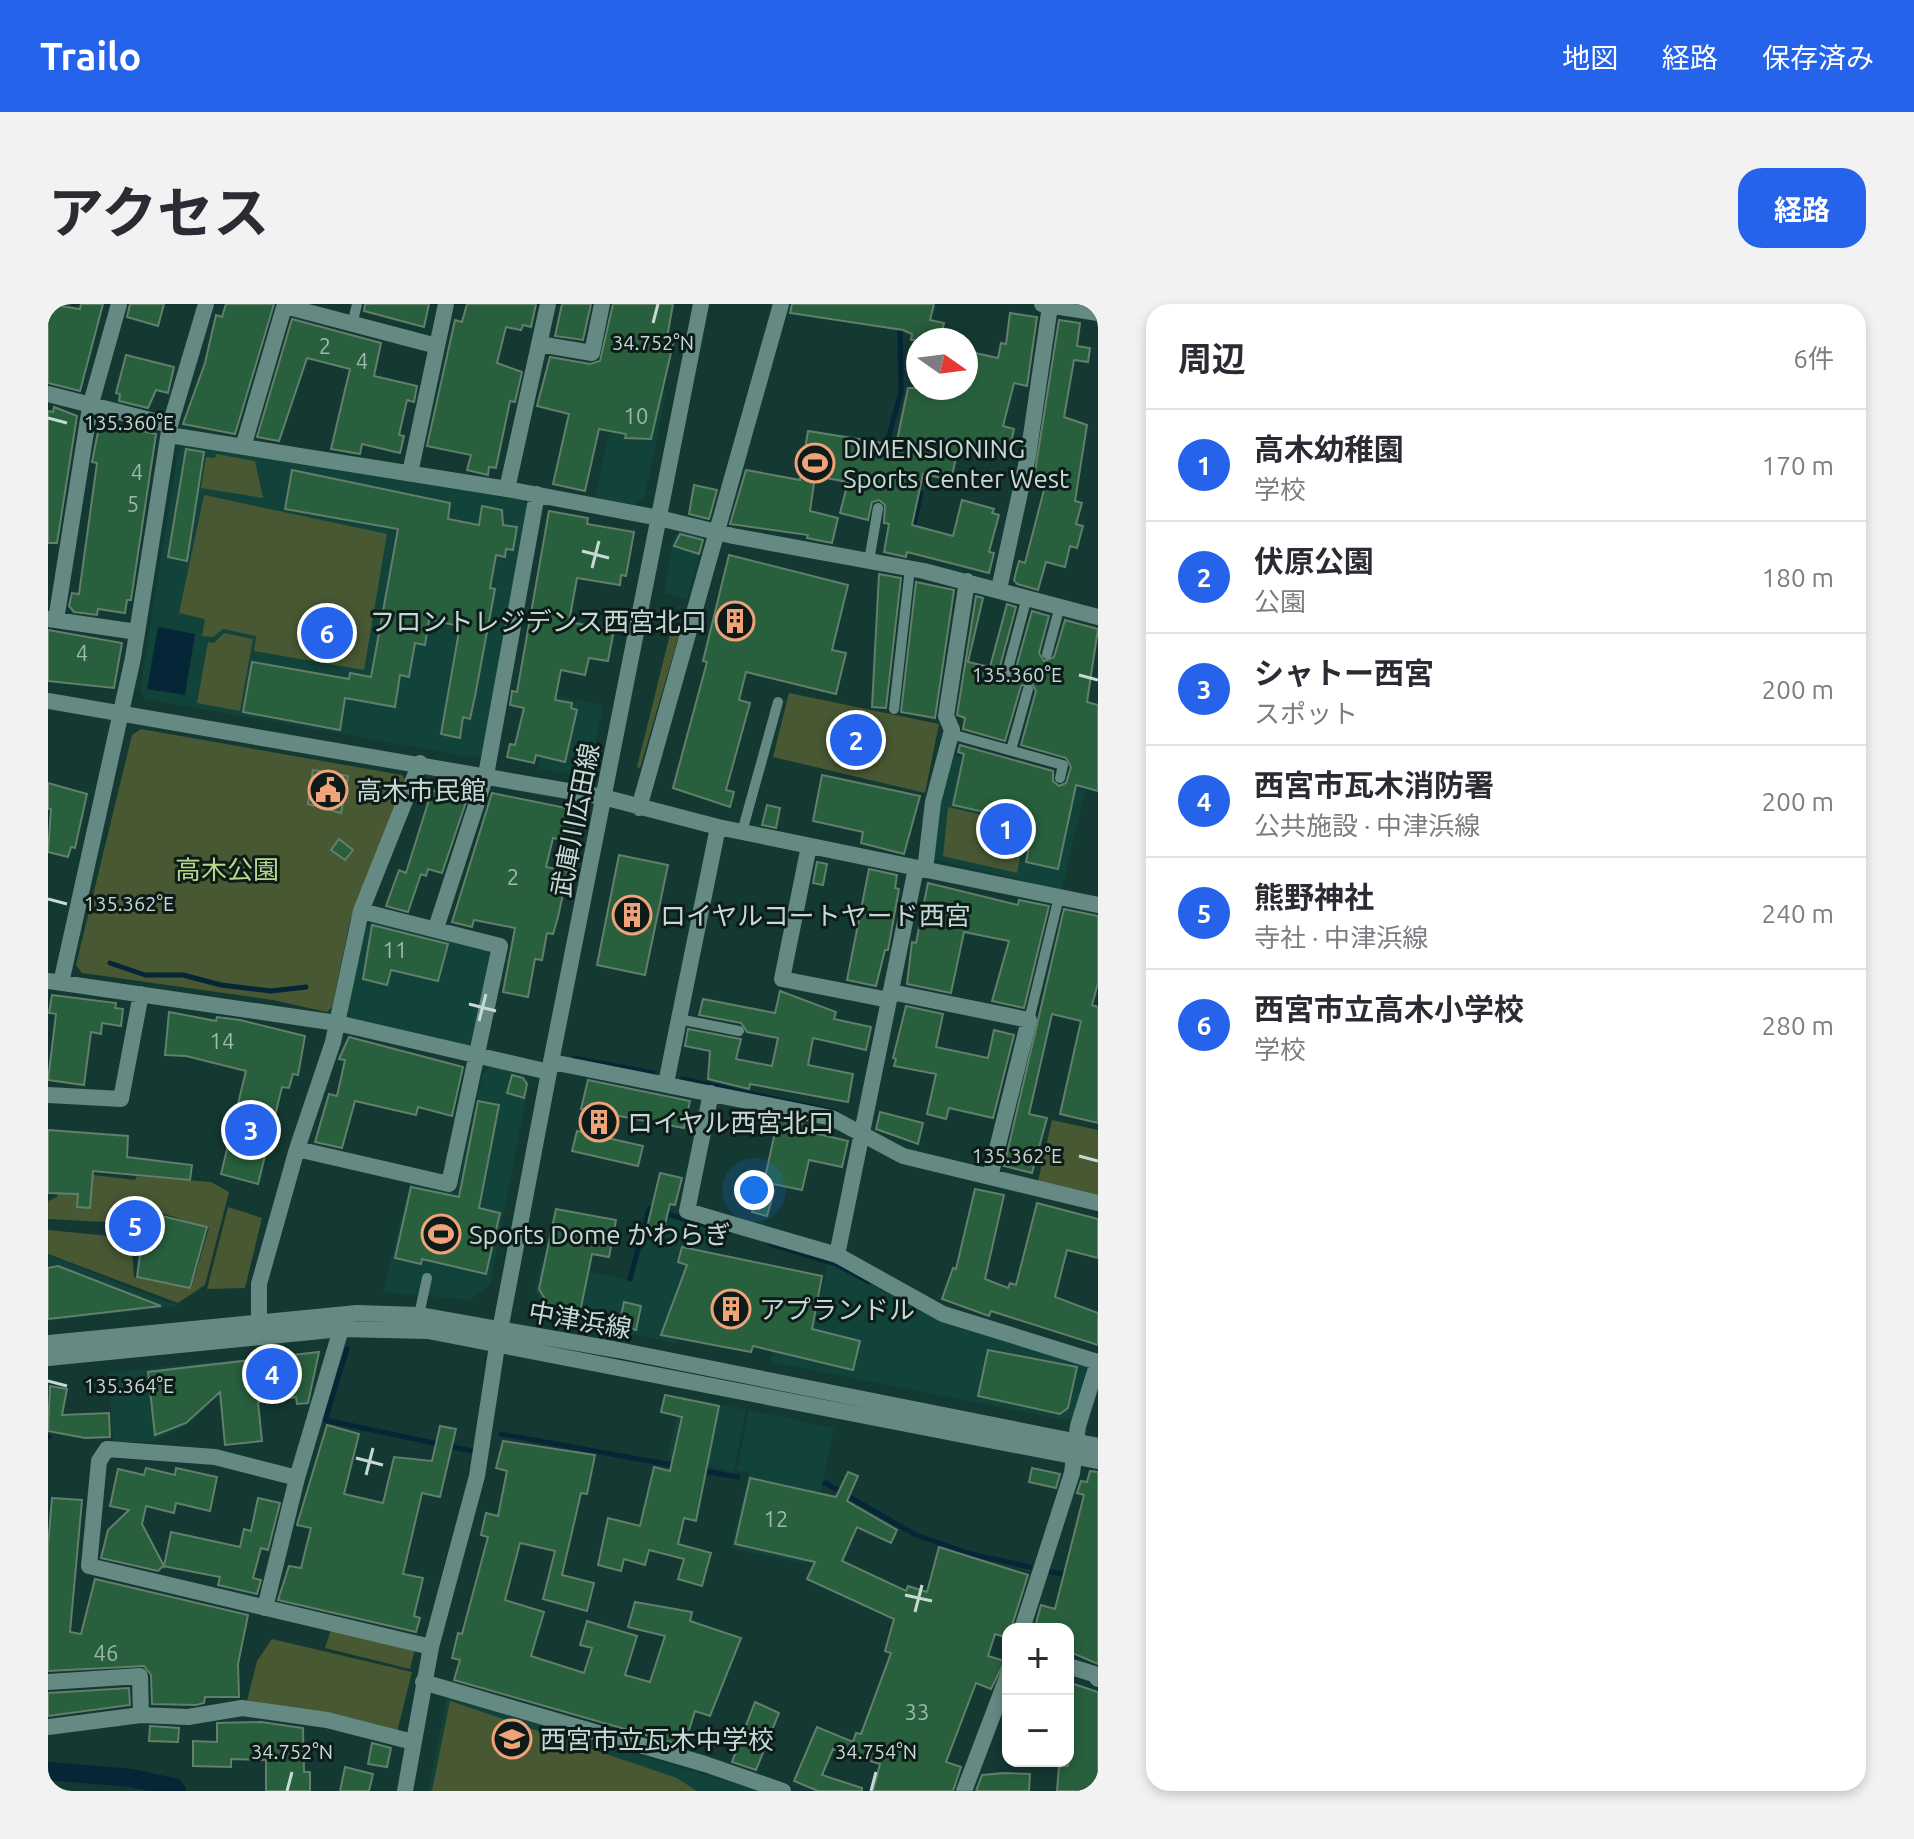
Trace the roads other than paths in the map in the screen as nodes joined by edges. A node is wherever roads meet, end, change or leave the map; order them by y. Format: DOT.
graph roads {
  1 [pos="119,304"];
  2 [pos="206,304"];
  3 [pos="357,304"];
  4 [pos="446,304"];
  5 [pos="548,304"];
  6 [pos="602,304"];
  7 [pos="701,304"];
  8 [pos="781,304"];
  9 [pos="285,305"];
  10 [pos="1051,305"];
  11 [pos="1098,313"];
  12 [pos="352,325"];
  13 [pos="539,344"];
  14 [pos="437,346"];
  15 [pos="48,394"];
  16 [pos="90,407"];
  17 [pos="169,430"];
  18 [pos="243,447"];
  19 [pos="410,473"];
  20 [pos="507,489"];
  21 [pos="537,494"];
  22 [pos="878,508"];
  23 [pos="659,518"];
  24 [pos="715,531"];
  25 [pos="869,561"];
  26 [pos="910,568"];
  27 [pos="967,581"];
  28 [pos="999,589"];
  29 [pos="1027,597"];
  30 [pos="1060,606"];
  31 [pos="1098,617"];
  32 [pos="52,619"];
  33 [pos="137,632"];
  34 [pos="1047,654"];
  35 [pos="1007,672"];
  36 [pos="1028,689"];
  37 [pos="48,701"];
  38 [pos="778,702"];
  39 [pos="894,709"];
  40 [pos="122,712"];
  41 [pos="951,734"];
  42 [pos="1011,750"];
  43 [pos="420,763"];
  44 [pos="486,775"];
  45 [pos="1060,778"];
  46 [pos="603,797"];
  47 [pos="639,808"];
  48 [pos="718,827"];
  49 [pos="742,832"];
  50 [pos="809,846"];
  51 [pos="921,869"];
  52 [pos="1059,897"];
  53 [pos="1098,905"];
  54 [pos="361,911"];
  55 [pos="436,928"];
  56 [pos="54,982"];
  57 [pos="141,994"];
  58 [pos="890,996"];
  59 [pos="679,1019"];
  60 [pos="1029,1020"];
  61 [pos="337,1023"];
  62 [pos="739,1031"];
  63 [pos="475,1057"];
  64 [pos="550,1067"];
  65 [pos="666,1083"];
  66 [pos="711,1093"];
  67 [pos="48,1095"];
  68 [pos="861,1135"];
  69 [pos="297,1149"];
  70 [pos="990,1177"];
  71 [pos="1098,1203"];
  72 [pos="837,1255"];
  73 [pos="427,1278"];
  74 [pos="419,1315"];
  75 [pos="259,1328"];
  76 [pos="341,1329"];
  77 [pos="499,1338"];
  78 [pos="48,1343"];
  79 [pos="48,1358"];
  80 [pos="1098,1362"];
  81 [pos="1098,1446"];
  82 [pos="1075,1449"];
  83 [pos="1098,1461"];
  84 [pos="297,1478"];
  85 [pos="265,1608"];
  86 [pos="1024,1623"];
  87 [pos="431,1647"];
  88 [pos="1074,1668"];
  89 [pos="1098,1679"];
  90 [pos="48,1682"];
  91 [pos="423,1682"];
  92 [pos="1002,1691"];
  93 [pos="141,1715"];
  94 [pos="48,1727"];
  95 [pos="413,1742"];
  96 [pos="405,1791"];
  97 [pos="783,1791"];
  98 [pos="964,1791"];
  1 -- 16 [label="street"];
  2 -- 17 [label="street"];
  3 -- 12 [label="lane"];
  4 -- 14 [label="street"];
  5 -- 13 [label="street"];
  6 -- 13 [label="street"];
  7 -- 23 [label="street, 武庫川広田線"];
  8 -- 24 [label="street"];
  9 -- 12 [label="street"];
  9 -- 18 [label="street"];
  10 -- 11 [label="street"];
  10 -- 28 [label="street"];
  12 -- 14 [label="street"];
  13 -- 20 [label="street"];
  14 -- 19 [label="street"];
  15 -- 16 [label="street"];
  16 -- 17 [label="street"];
  16 -- 32 [label="street"];
  17 -- 18 [label="street"];
  17 -- 33 [label="street"];
  18 -- 19 [label="street"];
  19 -- 20 [label="street"];
  20 -- 21 [label="street"];
  21 -- 23 [label="street"];
  21 -- 44 [label="street"];
  22 -- 25 [label="lane"];
  23 -- 24 [label="street"];
  23 -- 46 [label="street, 武庫川広田線"];
  24 -- 25 [label="street"];
  24 -- 47 [label="street"];
  25 -- 26 [label="street"];
  26 -- 27 [label="street"];
  26 -- 39 [label="lane"];
  27 -- 28 [label="street"];
  27 -- 41 [label="street"];
  28 -- 29 [label="street"];
  29 -- 30 [label="street"];
  29 -- 35 [label="lane"];
  30 -- 31 [label="street"];
  30 -- 34 [label="lane"];
  32 -- 33 [label="street"];
  33 -- 40 [label="street"];
  36 -- 42 [label="lane"];
  37 -- 40 [label="street"];
  38 -- 49 [label="lane"];
  40 -- 43 [label="street"];
  40 -- 56 [label="street"];
  41 -- 42 [label="lane"];
  41 -- 51 [label="street"];
  42 -- 45 [label="lane"];
  43 -- 44 [label="street"];
  43 -- 54 [label="street"];
  44 -- 46 [label="street"];
  44 -- 55 [label="street"];
  46 -- 47 [label="street"];
  46 -- 64 [label="street, 武庫川広田線"];
  47 -- 48 [label="street"];
  48 -- 49 [label="street"];
  48 -- 59 [label="street"];
  49 -- 50 [label="street"];
  50 -- 51 [label="street"];
  50 -- 58 [label="street"];
  51 -- 52 [label="street"];
  51 -- 58 [label="street"];
  52 -- 53 [label="street"];
  52 -- 60 [label="lane"];
  54 -- 55 [label="street"];
  54 -- 61 [label="street"];
  55 -- 63 [label="street"];
  56 -- 57 [label="street"];
  57 -- 61 [label="street"];
  57 -- 67 [label="street"];
  58 -- 60 [label="street"];
  58 -- 68 [label="street"];
  59 -- 62 [label="lane"];
  59 -- 65 [label="street"];
  60 -- 70 [label="street"];
  61 -- 63 [label="street"];
  61 -- 69 [label="street"];
  63 -- 64 [label="street"];
  63 -- 69 [label="street"];
  64 -- 65 [label="street"];
  64 -- 77 [label="street, 武庫川広田線"];
  65 -- 66 [label="street"];
  66 -- 68 [label="street"];
  66 -- 72 [label="street"];
  68 -- 70 [label="street"];
  68 -- 72 [label="street"];
  69 -- 75 [label="street"];
  70 -- 71 [label="street"];
  72 -- 80 [label="street"];
  73 -- 74 [label="lane"];
  74 -- 75 [label="street, 中津浜線"];
  74 -- 77 [label="street, 中津浜線"];
  75 -- 76 [label="street, 中津浜線"];
  75 -- 78 [label="street, 中津浜線"];
  75 -- 79 [label="street, 中津浜線"];
  76 -- 77 [label="street, 中津浜線"];
  76 -- 84 [label="street"];
  77 -- 82 [label="street, 中津浜線"];
  77 -- 87 [label="street, 武庫川広田線"];
  80 -- 82 [label="street"];
  81 -- 82 [label="street, 中津浜線"];
  82 -- 83 [label="street, 中津浜線"];
  82 -- 86 [label="street"];
  84 -- 85 [label="street"];
  84 -- 85 [label="street"];
  85 -- 87 [label="street"];
  87 -- 91 [label="street, 武庫川広田線"];
  88 -- 89 [label="street"];
  90 -- 93 [label="street"];
  91 -- 95 [label="street, 武庫川広田線"];
  91 -- 97 [label="street"];
  92 -- 98 [label="street"];
  93 -- 94 [label="street"];
  93 -- 95 [label="street"];
  95 -- 96 [label="street, 武庫川広田線"];
}
